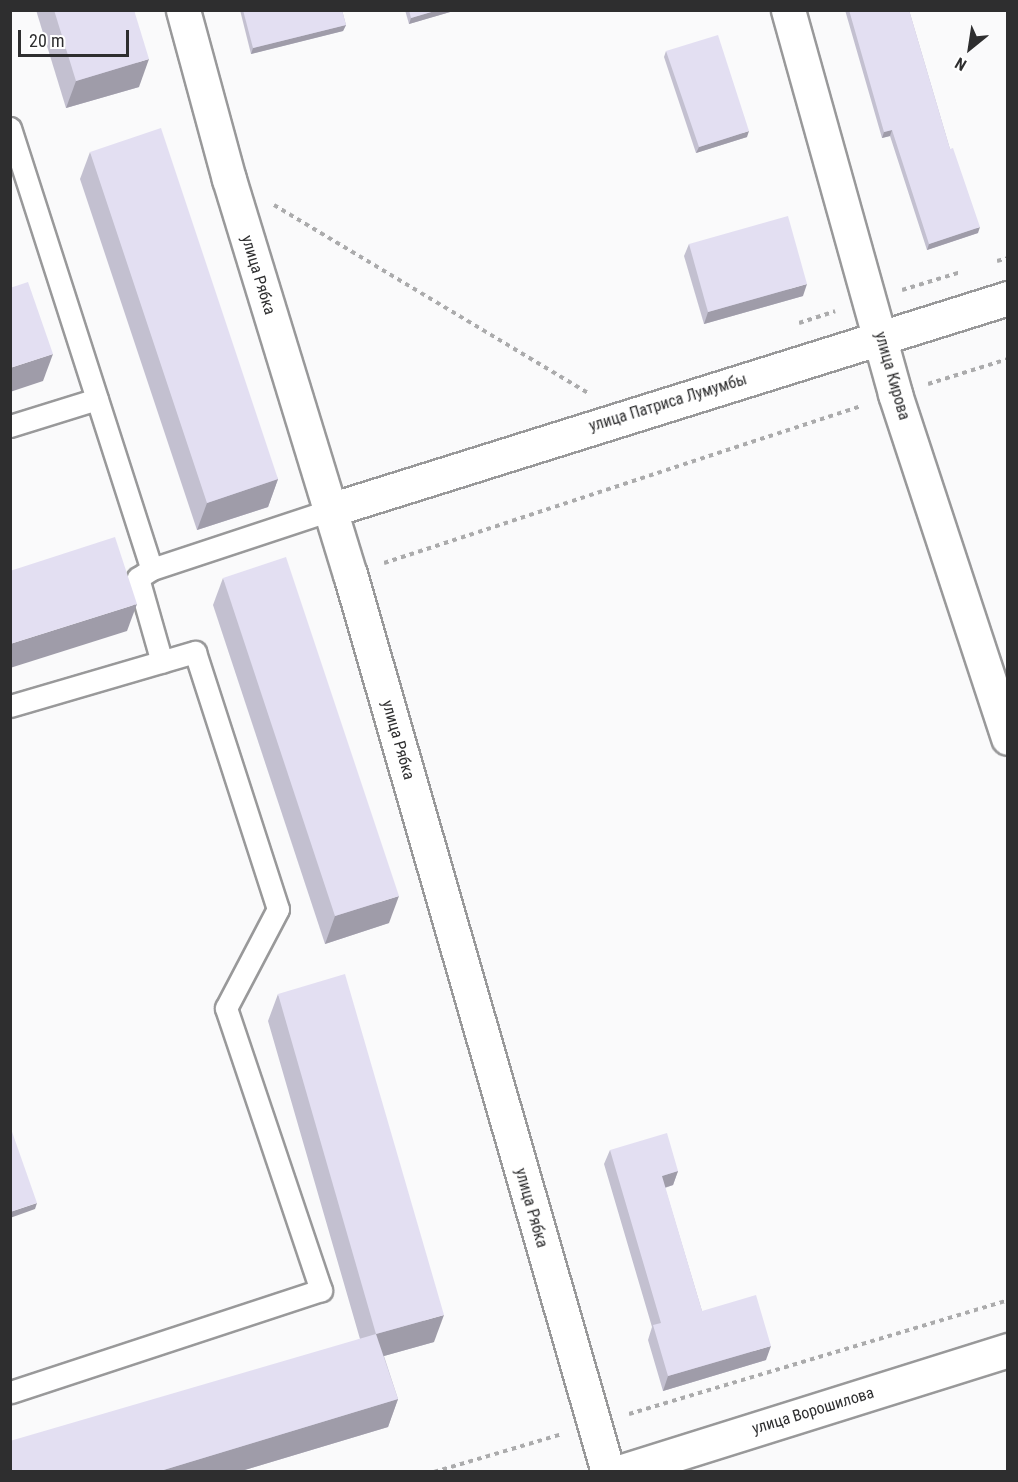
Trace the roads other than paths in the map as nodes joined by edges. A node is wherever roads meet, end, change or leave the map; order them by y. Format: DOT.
graph roads {
  1 [pos="183,10"];
  2 [pos="788,10"];
  3 [pos="12,142"];
  4 [pos="1008,298"];
  5 [pos="880,339"];
  6 [pos="97,399"];
  7 [pos="10,426"];
  8 [pos="330,510"];
  9 [pos="152,569"];
  10 [pos="162,662"];
  11 [pos="10,706"];
  12 [pos="1008,738"];
  13 [pos="1008,1350"];
  14 [pos="10,1392"];
  15 [pos="608,1472"];
  16 [pos="619,1472"];
  1 -- 8 [label="street, улица Рябка"];
  2 -- 5 [label="street, улица Кирова"];
  3 -- 6 [label="lane"];
  4 -- 5 [label="street, улица Патриса Лумумбы"];
  5 -- 8 [label="street, улица Патриса Лумумбы"];
  5 -- 12 [label="street, улица Кирова"];
  6 -- 7 [label="lane"];
  6 -- 9 [label="lane"];
  8 -- 9 [label="lane"];
  8 -- 15 [label="street, улица Рябка"];
  9 -- 10 [label="lane"];
  10 -- 11 [label="lane"];
  10 -- 14 [label="lane"];
  13 -- 16 [label="street, улица Ворошилова"];
}
